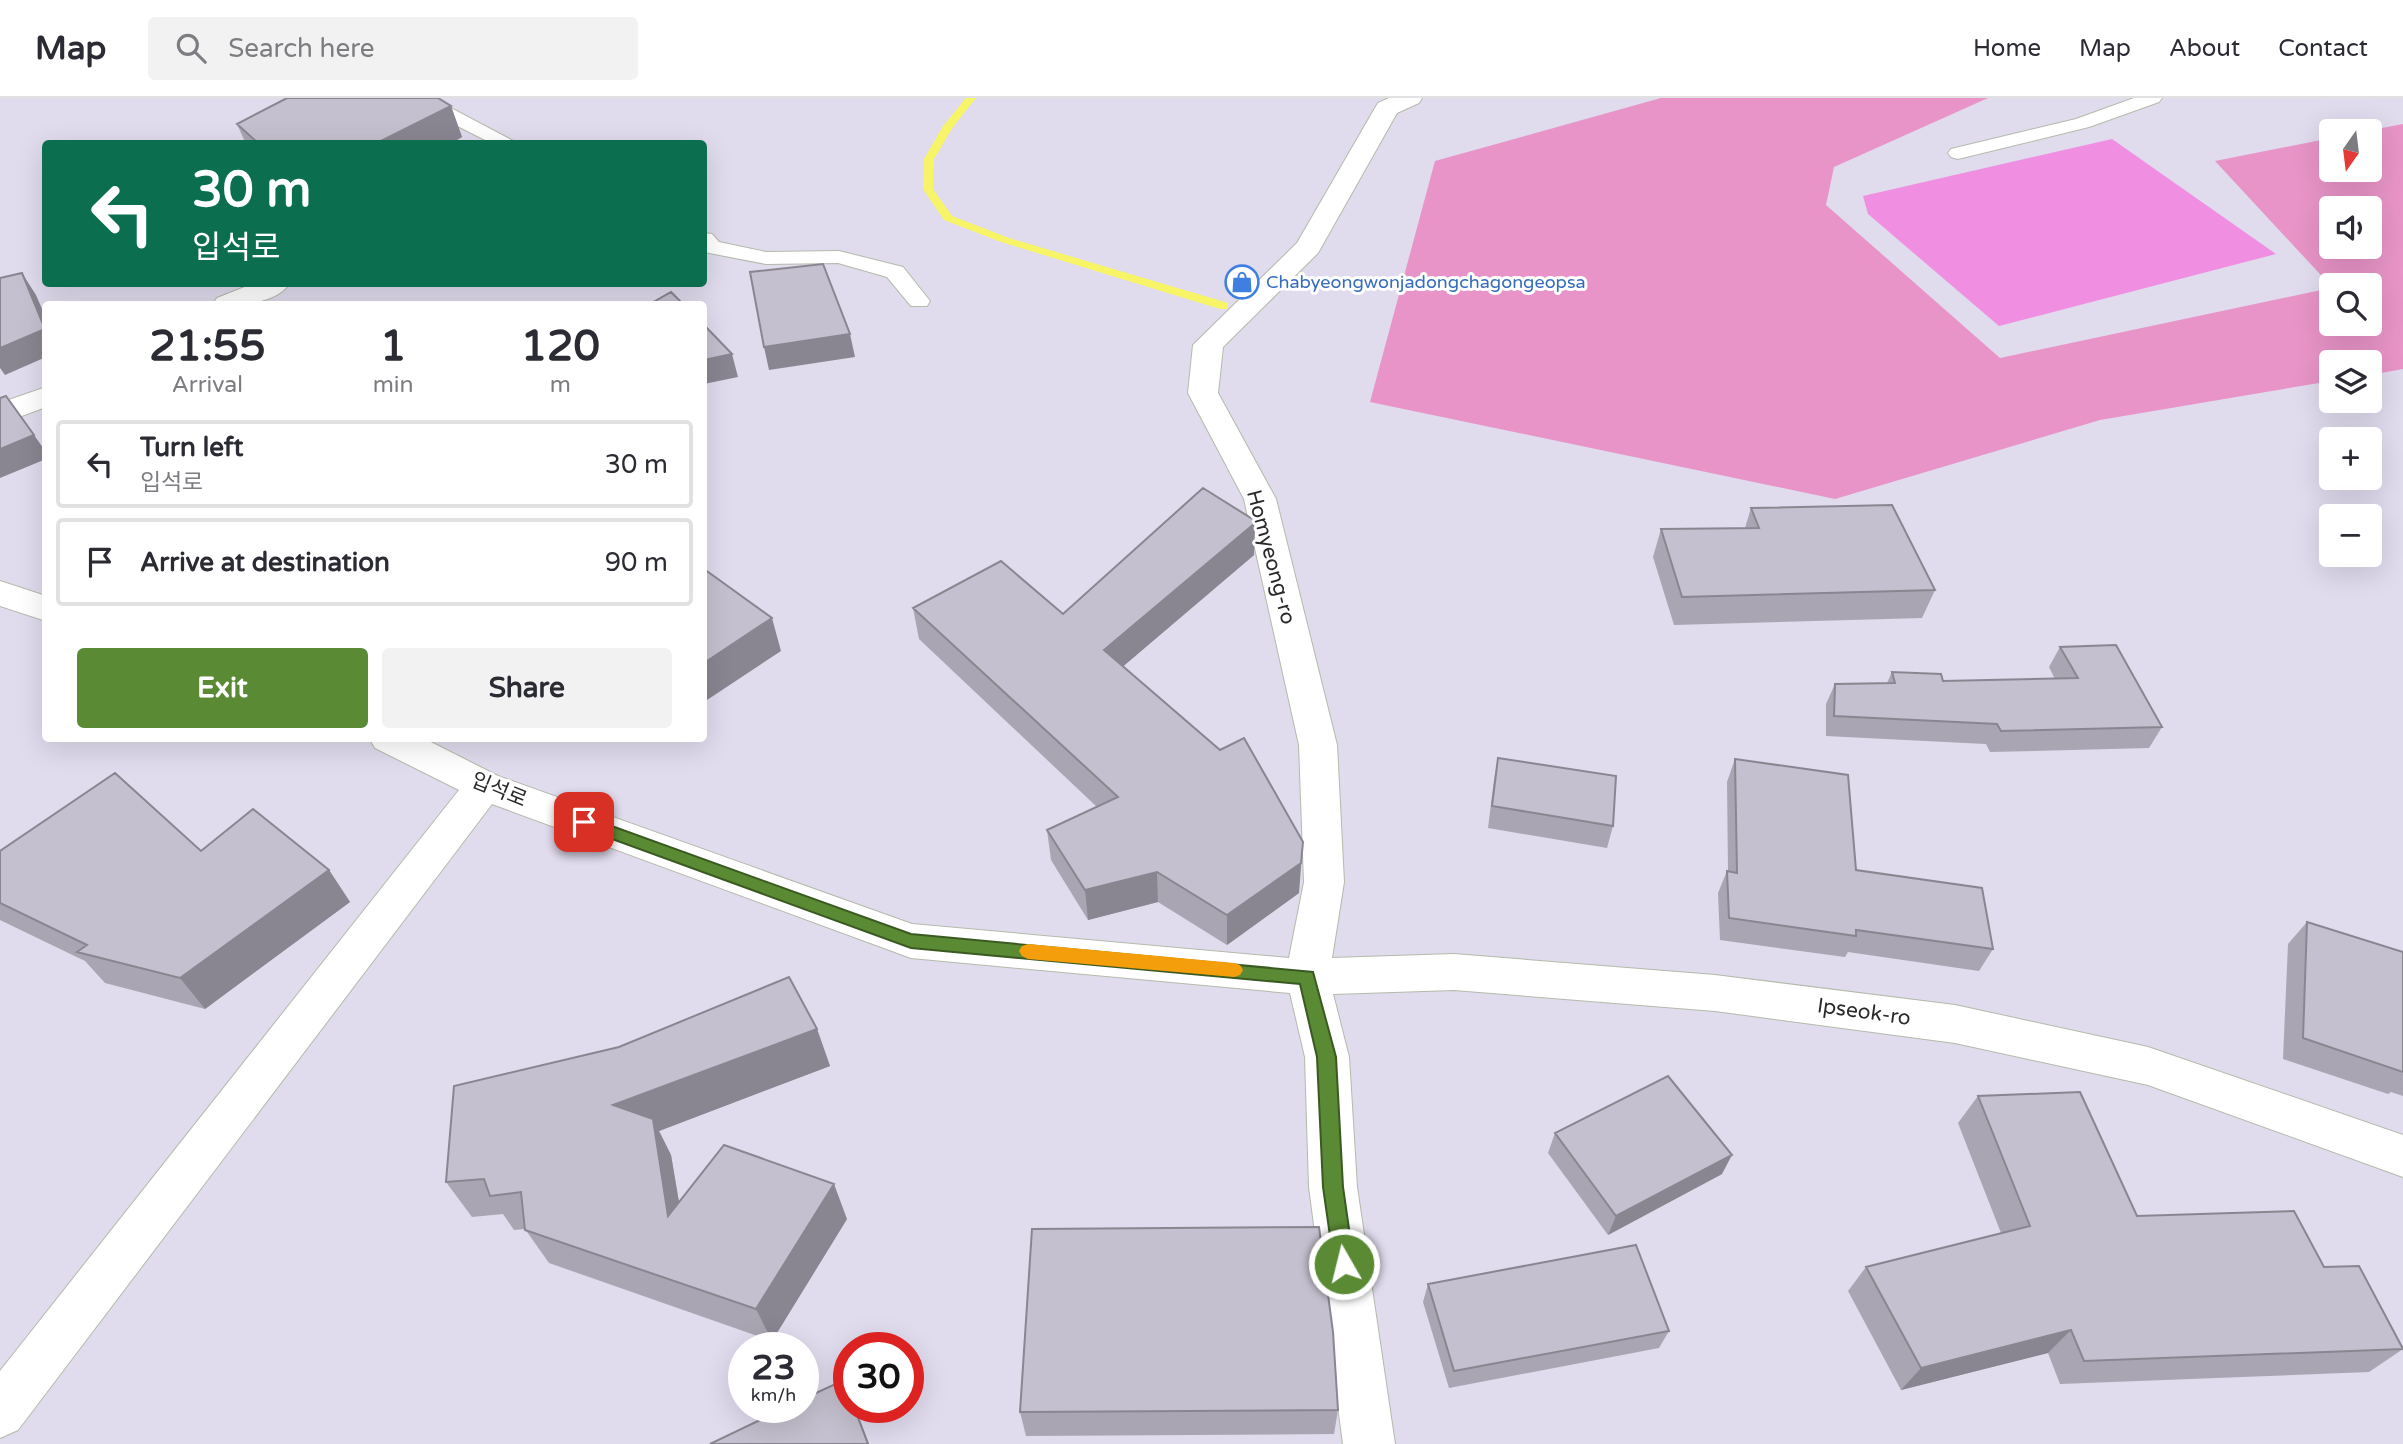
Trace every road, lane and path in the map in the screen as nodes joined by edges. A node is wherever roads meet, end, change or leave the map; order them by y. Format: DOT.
graph roads {
  1 [pos="405,98"];
  2 [pos="1410,98"];
  3 [pos="2152,98"];
  4 [pos="501,140"];
  5 [pos="1958,153"];
  6 [pos="707,242"];
  7 [pos="268,287"];
  8 [pos="234,301"];
  9 [pos="919,301"];
  10 [pos="42,398"];
  11 [pos="0,414"];
  12 [pos="0,593"];
  13 [pos="42,608"];
  14 [pos="396,742"];
  15 [pos="484,786"];
  16 [pos="1307,977"];
  17 [pos="2403,1156"];
  18 [pos="0,1412"];
  19 [pos="1369,1444"];
  1 -- 4 [label="lane"];
  2 -- 16 [label="street, Homyeong-ro"];
  3 -- 5 [label="lane"];
  6 -- 9 [label="lane"];
  7 -- 8 [label="street"];
  10 -- 11 [label="street"];
  12 -- 13 [label="street"];
  14 -- 15 [label="street, 입석로"];
  15 -- 16 [label="street, 입석로"];
  15 -- 18 [label="street"];
  16 -- 17 [label="street, Ipseok-ro"];
  16 -- 19 [label="street"];
}
